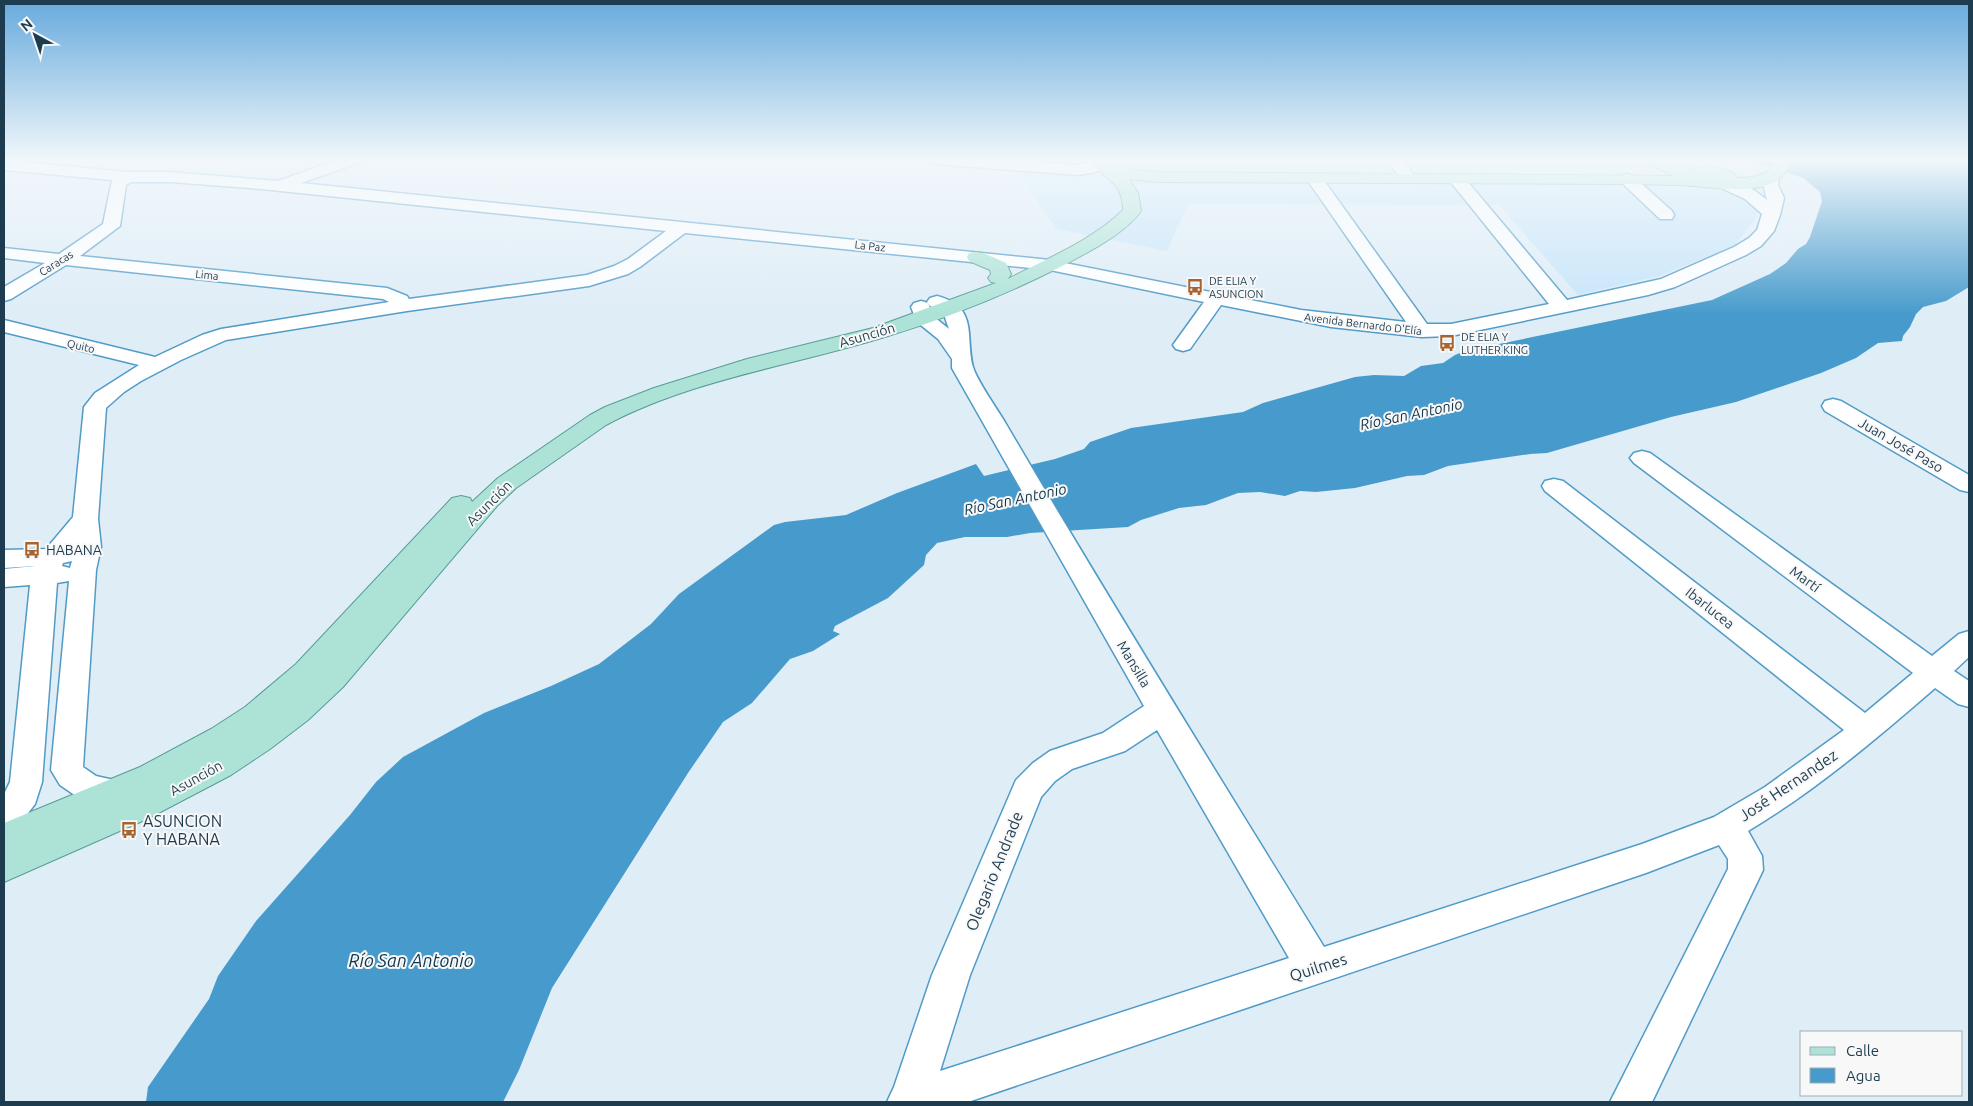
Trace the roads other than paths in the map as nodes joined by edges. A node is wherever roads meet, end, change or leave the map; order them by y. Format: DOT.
graph roads {
  1 [pos="114,211"];
  2 [pos="528,211"];
  3 [pos="1132,211"];
  4 [pos="1337,211"];
  5 [pos="1483,211"];
  6 [pos="1661,211"];
  7 [pos="1768,211"];
  8 [pos="1773,211"];
  9 [pos="1666,215"];
  10 [pos="1772,215"];
  11 [pos="683,226"];
  12 [pos="4,253"];
  13 [pos="976,257"];
  14 [pos="62,260"];
  15 [pos="1050,265"];
  16 [pos="998,278"];
  17 [pos="4,295"];
  18 [pos="1215,300"];
  19 [pos="408,305"];
  20 [pos="1562,307"];
  21 [pos="933,309"];
  22 [pos="4,326"];
  23 [pos="1422,331"];
  24 [pos="1183,345"];
  25 [pos="961,357"];
  26 [pos="158,364"];
  27 [pos="1833,406"];
  28 [pos="1642,458"];
  29 [pos="1969,485"];
  30 [pos="1554,486"];
  31 [pos="85,519"];
  32 [pos="4,559"];
  33 [pos="86,559"];
  34 [pos="49,567"];
  35 [pos="4,578"];
  36 [pos="1969,641"];
  37 [pos="1933,672"];
  38 [pos="1969,696"];
  39 [pos="1161,710"];
  40 [pos="1866,730"];
  41 [pos="115,793"];
  42 [pos="4,819"];
  43 [pos="1726,827"];
  44 [pos="4,839"];
  45 [pos="4,866"];
  46 [pos="1315,967"];
  47 [pos="909,1102"];
  48 [pos="1631,1102"];
  1 -- 14 [label="street, Caracas"];
  2 -- 11 [label="street, La Paz"];
  3 -- 15 [label="main road, Asunción"];
  4 -- 23 [label="street"];
  5 -- 20 [label="street"];
  6 -- 9 [label="street"];
  7 -- 10 [label="street"];
  8 -- 10 [label="street, Avenida Bernardo D'Elía"];
  10 -- 20 [label="street, Avenida Bernardo D'Elía"];
  11 -- 13 [label="street, La Paz"];
  11 -- 19 [label="street"];
  12 -- 14 [label="street, Lima"];
  13 -- 15 [label="street, La Paz"];
  13 -- 16 [label="main road"];
  14 -- 17 [label="street, Caracas"];
  14 -- 19 [label="street, Lima"];
  15 -- 16 [label="main road, Asunción"];
  15 -- 18 [label="street, Avenida Bernardo D'Elía"];
  15 -- 21 [label="main road, Asunción"];
  16 -- 21 [label="main road, Asunción"];
  18 -- 23 [label="street, Avenida Bernardo D'Elía"];
  18 -- 24 [label="street"];
  19 -- 26 [label="street"];
  20 -- 23 [label="street, Avenida Bernardo D'Elía"];
  21 -- 25 [label="street, Mansilla"];
  21 -- 25 [label="street, Mansilla"];
  21 -- 41 [label="main road, Asunción"];
  21 -- 45 [label="main road, Asunción"];
  22 -- 26 [label="street, Quito"];
  25 -- 39 [label="street, Mansilla"];
  26 -- 31 [label="street"];
  27 -- 29 [label="street, Juan José Paso"];
  28 -- 37 [label="street, Martí"];
  30 -- 40 [label="street, Ibarlucea"];
  31 -- 33 [label="street"];
  31 -- 34 [label="street"];
  32 -- 34 [label="street"];
  33 -- 34 [label="street"];
  33 -- 41 [label="street"];
  34 -- 35 [label="street"];
  34 -- 42 [label="street"];
  36 -- 37 [label="street, José Hernandez"];
  37 -- 38 [label="street, Martí"];
  37 -- 40 [label="street, José Hernandez"];
  39 -- 46 [label="street, Mansilla"];
  39 -- 47 [label="street, Olegario Andrade"];
  40 -- 43 [label="street, José Hernandez"];
  41 -- 44 [label="main road, Asunción"];
  43 -- 46 [label="street, Quilmes"];
  43 -- 48 [label="street, José Hernandez"];
  46 -- 47 [label="street, Quilmes"];
}
